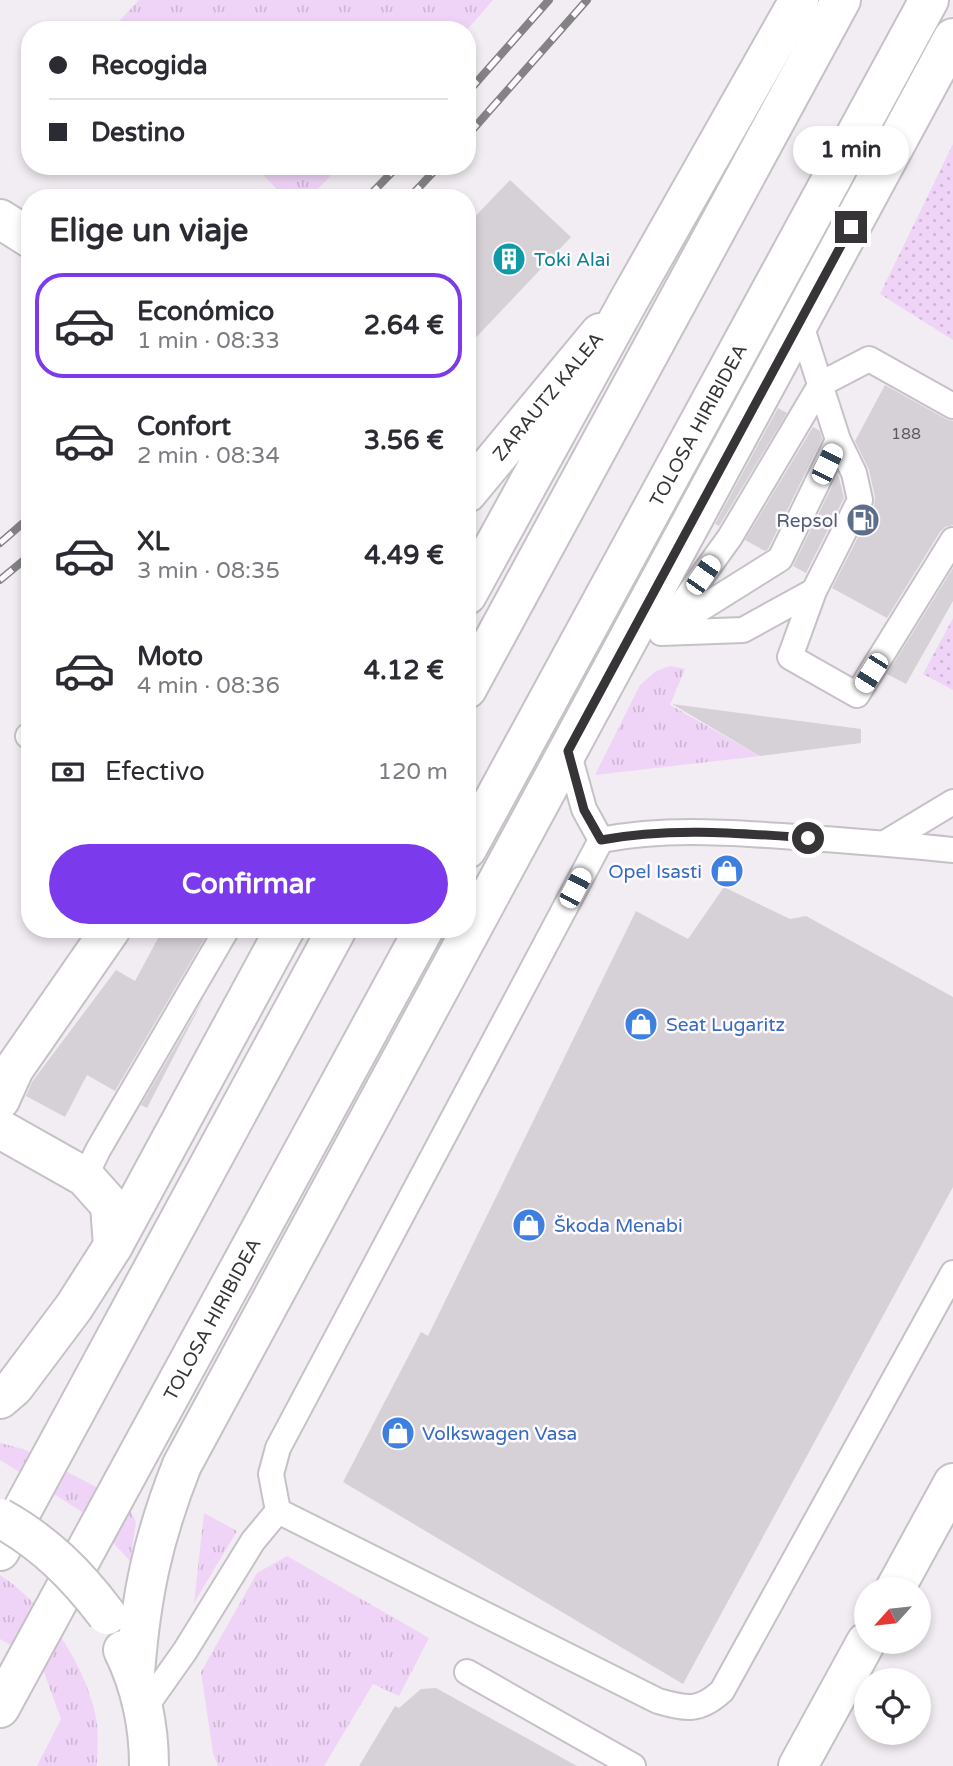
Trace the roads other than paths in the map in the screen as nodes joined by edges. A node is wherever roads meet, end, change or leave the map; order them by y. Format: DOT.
graph roads {
  1 [pos="799,0"];
  2 [pos="841,0"];
  3 [pos="929,0"];
  4 [pos="953,37"];
  5 [pos="0,219"];
  6 [pos="21,232"];
  7 [pos="629,300"];
  8 [pos="800,321"];
  9 [pos="821,384"];
  10 [pos="953,405"];
  11 [pos="838,440"];
  12 [pos="476,482"];
  13 [pos="953,540"];
  14 [pos="476,579"];
  15 [pos="814,591"];
  16 [pos="661,633"];
  17 [pos="612,669"];
  18 [pos="476,672"];
  19 [pos="568,751"];
  20 [pos="953,802"];
  21 [pos="476,832"];
  22 [pos="601,840"];
  23 [pos="886,843"];
  24 [pos="953,850"];
  25 [pos="476,921"];
  26 [pos="105,938"];
  27 [pos="222,938"];
  28 [pos="280,938"];
  29 [pos="332,938"];
  30 [pos="419,938"];
  31 [pos="467,938"];
  32 [pos="0,1100"];
  33 [pos="0,1129"];
  34 [pos="85,1177"];
  35 [pos="113,1245"];
  36 [pos="953,1273"];
  37 [pos="0,1399"];
  38 [pos="953,1483"];
  39 [pos="278,1511"];
  40 [pos="0,1518"];
  41 [pos="0,1551"];
  42 [pos="902,1577"];
  43 [pos="859,1654"];
  44 [pos="467,1672"];
  45 [pos="0,1708"];
  46 [pos="147,1731"];
  47 [pos="633,1766"];
  48 [pos="798,1766"];
  1 -- 7 [label="main road"];
  2 -- 18 [label="main road"];
  3 -- 21 [label="main road, TOLOSA HIRIBIDEA"];
  4 -- 8 [label="main road"];
  5 -- 6 [label="main road"];
  7 -- 12 [label="main road, ZARAUTZ KALEA"];
  7 -- 14 [label="main road"];
  8 -- 9 [label="lane"];
  8 -- 17 [label="main road"];
  9 -- 10 [label="lane"];
  9 -- 11 [label="lane"];
  9 -- 16 [label="lane"];
  11 -- 15 [label="lane"];
  11 -- 16 [label="lane"];
  13 -- 15 [label="lane"];
  15 -- 16 [label="lane"];
  16 -- 17 [label="lane"];
  17 -- 19 [label="main road"];
  19 -- 22 [label="lane"];
  19 -- 25 [label="main road"];
  20 -- 23 [label="lane"];
  22 -- 23 [label="lane"];
  22 -- 39 [label="lane"];
  23 -- 24 [label="lane"];
  26 -- 32 [label="main road"];
  27 -- 34 [label="lane"];
  28 -- 35 [label="main road"];
  29 -- 41 [label="main road"];
  30 -- 45 [label="main road, TOLOSA HIRIBIDEA"];
  31 -- 46 [label="main road"];
  33 -- 34 [label="main road"];
  34 -- 35 [label="main road"];
  35 -- 37 [label="main road"];
  36 -- 39 [label="lane"];
  38 -- 42 [label="main road"];
  39 -- 46 [label="lane"];
  40 -- 46 [label="main road, bridge"];
  43 -- 48 [label="main road"];
  44 -- 47 [label="lane"];
}
